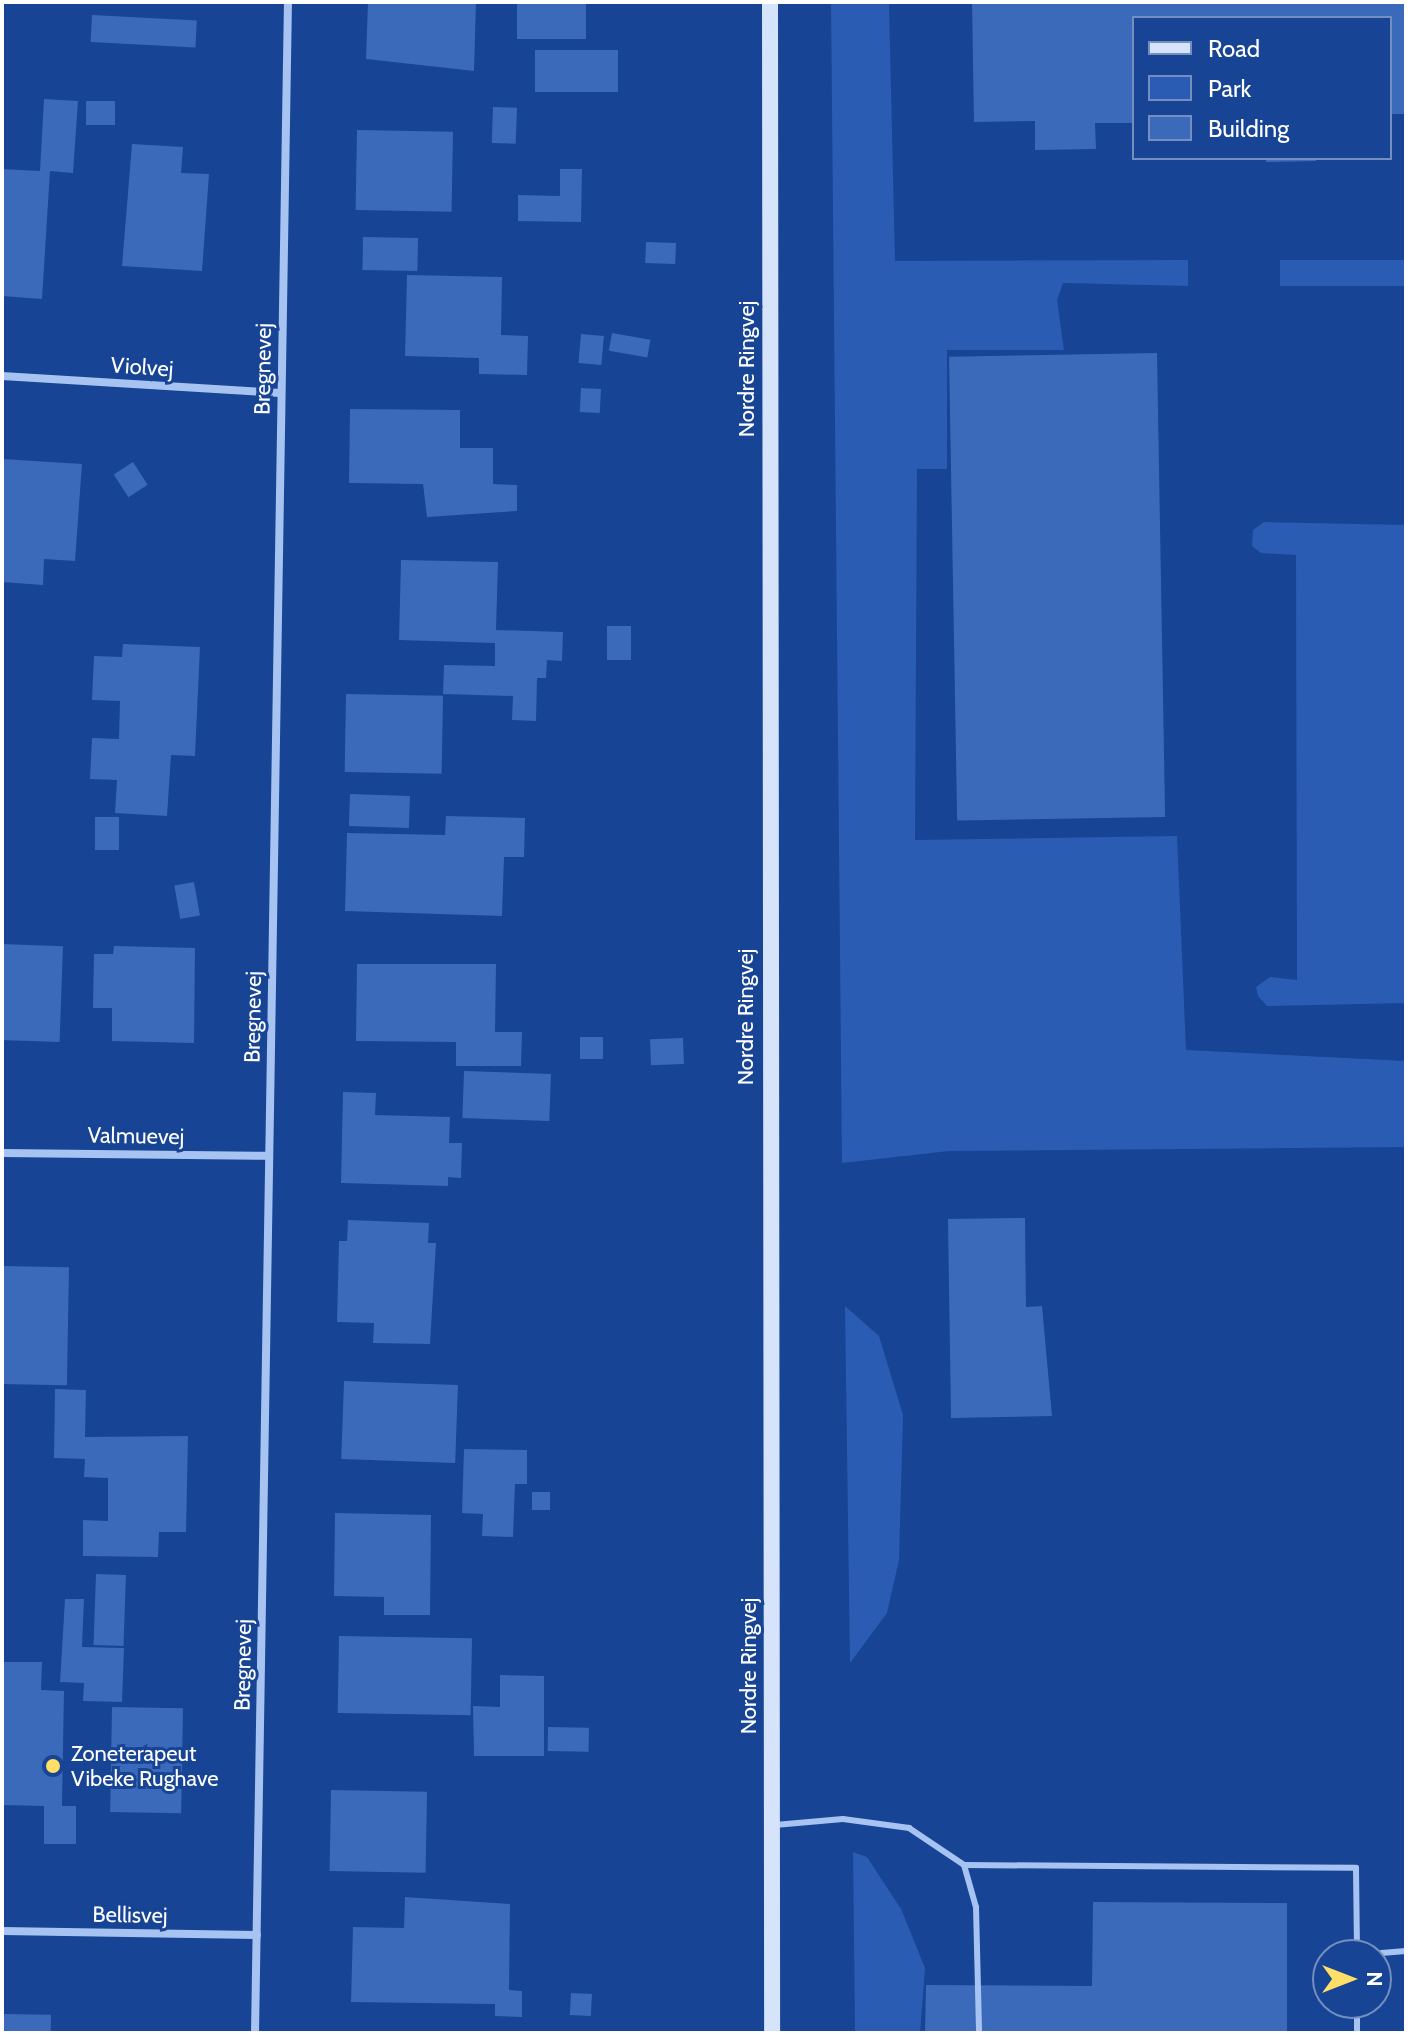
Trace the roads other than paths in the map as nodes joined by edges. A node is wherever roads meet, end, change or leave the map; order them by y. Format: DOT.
graph roads {
  1 [pos="288,2"];
  2 [pos="770,2"];
  3 [pos="2,376"];
  4 [pos="280,393"];
  5 [pos="2,1153"];
  6 [pos="269,1156"];
  7 [pos="772,1825"];
  8 [pos="964,1865"];
  9 [pos="2,1931"];
  10 [pos="257,1935"];
  11 [pos="1357,1939"];
  12 [pos="255,2033"];
  13 [pos="772,2033"];
  14 [pos="979,2033"];
  1 -- 4 [label="street, Bregnevej"];
  2 -- 7 [label="main road, Nordre Ringvej"];
  3 -- 4 [label="street, Violvej"];
  4 -- 6 [label="street, Bregnevej"];
  5 -- 6 [label="street, Valmuevej"];
  6 -- 10 [label="street, Bregnevej"];
  7 -- 8 [label="lane"];
  7 -- 13 [label="main road, Nordre Ringvej"];
  8 -- 11 [label="lane"];
  8 -- 14 [label="lane"];
  9 -- 10 [label="street, Bellisvej"];
  10 -- 12 [label="street, Bregnevej"];
}
